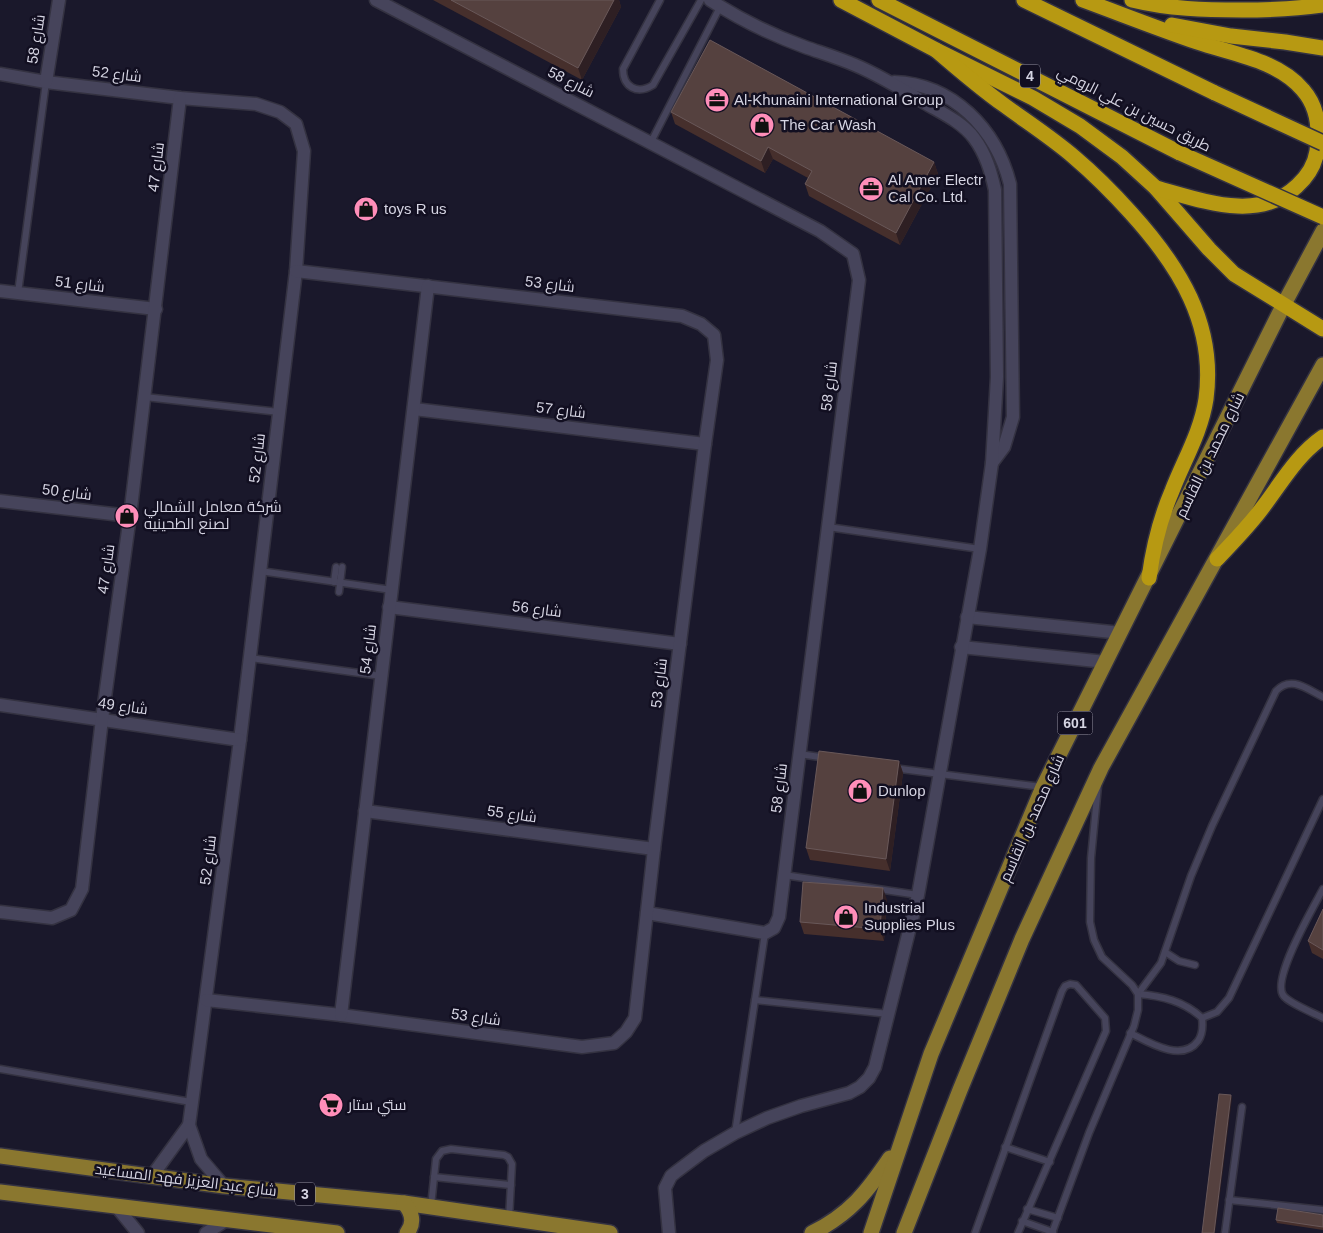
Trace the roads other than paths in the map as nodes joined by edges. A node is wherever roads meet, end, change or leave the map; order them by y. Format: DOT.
graph roads {
  1 [pos="59,0"];
  2 [pos="376,0"];
  3 [pos="660,0"];
  4 [pos="701,0"];
  5 [pos="841,0"];
  6 [pos="879,0"];
  7 [pos="1024,0"];
  8 [pos="1083,0"];
  9 [pos="1132,0"];
  10 [pos="715,3"];
  11 [pos="1323,5"];
  12 [pos="1117,12"];
  13 [pos="1323,48"];
  14 [pos="936,50"];
  15 [pos="0,74"];
  16 [pos="46,82"];
  17 [pos="890,82"];
  18 [pos="180,98"];
  19 [pos="651,142"];
  20 [pos="1323,143"];
  21 [pos="1156,188"];
  22 [pos="1323,218"];
  23 [pos="1323,232"];
  24 [pos="296,271"];
  25 [pos="428,286"];
  26 [pos="0,290"];
  27 [pos="18,293"];
  28 [pos="1284,304"];
  29 [pos="156,309"];
  30 [pos="1323,330"];
  31 [pos="1323,365"];
  32 [pos="145,397"];
  33 [pos="414,409"];
  34 [pos="279,412"];
  35 [pos="1323,437"];
  36 [pos="705,444"];
  37 [pos="992,462"];
  38 [pos="0,501"];
  39 [pos="130,516"];
  40 [pos="828,527"];
  41 [pos="980,549"];
  42 [pos="1217,559"];
  43 [pos="339,567"];
  44 [pos="260,571"];
  45 [pos="1148,578"];
  46 [pos="337,583"];
  47 [pos="392,590"];
  48 [pos="339,592"];
  49 [pos="389,607"];
  50 [pos="967,617"];
  51 [pos="1121,633"];
  52 [pos="680,644"];
  53 [pos="962,647"];
  54 [pos="250,658"];
  55 [pos="1106,662"];
  56 [pos="381,676"];
  57 [pos="1323,697"];
  58 [pos="0,706"];
  59 [pos="102,720"];
  60 [pos="240,740"];
  61 [pos="799,754"];
  62 [pos="836,759"];
  63 [pos="882,766"];
  64 [pos="1100,768"];
  65 [pos="938,774"];
  66 [pos="1043,788"];
  67 [pos="1323,799"];
  68 [pos="365,811"];
  69 [pos="654,849"];
  70 [pos="784,875"];
  71 [pos="1323,890"];
  72 [pos="918,895"];
  73 [pos="0,912"];
  74 [pos="647,913"];
  75 [pos="765,933"];
  76 [pos="1165,952"];
  77 [pos="1195,964"];
  78 [pos="1138,994"];
  79 [pos="206,1000"];
  80 [pos="756,1000"];
  81 [pos="889,1014"];
  82 [pos="340,1015"];
  83 [pos="1202,1018"];
  84 [pos="1323,1018"];
  85 [pos="1130,1033"];
  86 [pos="0,1069"];
  87 [pos="191,1102"];
  88 [pos="1242,1107"];
  89 [pos="189,1125"];
  90 [pos="735,1133"];
  91 [pos="900,1142"];
  92 [pos="1005,1147"];
  93 [pos="0,1156"];
  94 [pos="1050,1162"];
  95 [pos="152,1176"];
  96 [pos="434,1177"];
  97 [pos="511,1185"];
  98 [pos="224,1186"];
  99 [pos="0,1192"];
  100 [pos="1229,1200"];
  101 [pos="404,1203"];
  102 [pos="116,1206"];
  103 [pos="431,1207"];
  104 [pos="1027,1208"];
  105 [pos="1323,1210"];
  106 [pos="1058,1218"];
  107 [pos="508,1219"];
  108 [pos="228,1220"];
  109 [pos="1022,1221"];
  110 [pos="904,1232"];
  111 [pos="138,1233"];
  112 [pos="206,1233"];
  113 [pos="337,1233"];
  114 [pos="407,1233"];
  115 [pos="610,1233"];
  116 [pos="669,1233"];
  117 [pos="812,1233"];
  118 [pos="871,1233"];
  119 [pos="975,1233"];
  120 [pos="1018,1233"];
  121 [pos="1053,1233"];
  122 [pos="1225,1233"];
  1 -- 16 [label="street, شارع 58"];
  2 -- 19 [label="street, شارع 58"];
  3 -- 4 [label="lane"];
  5 -- 14 [label="highway"];
  6 -- 22 [label="highway, طريق حسين بن علي الرومي / 4, bridge"];
  7 -- 20 [label="highway, bridge"];
  8 -- 12 [label="highway"];
  9 -- 11 [label="highway"];
  10 -- 17 [label="street"];
  10 -- 19 [label="lane"];
  12 -- 13 [label="highway"];
  12 -- 21 [label="highway"];
  14 -- 21 [label="highway"];
  14 -- 45 [label="highway"];
  15 -- 16 [label="street, شارع 52"];
  16 -- 18 [label="street, شارع 52"];
  16 -- 27 [label="lane"];
  17 -- 37 [label="street"];
  17 -- 37 [label="street"];
  18 -- 24 [label="street, شارع 52"];
  18 -- 29 [label="street, شارع 47"];
  19 -- 40 [label="street, شارع 58"];
  21 -- 28 [label="highway"];
  23 -- 28 [label="main road, شارع محمد بن القاسم / 601"];
  24 -- 25 [label="street, شارع 53"];
  24 -- 34 [label="street, شارع 52"];
  25 -- 33 [label="street, شارع 54"];
  25 -- 36 [label="street, شارع 53"];
  26 -- 27 [label="street, شارع 51"];
  27 -- 29 [label="street, شارع 51"];
  28 -- 30 [label="highway"];
  28 -- 45 [label="main road, شارع محمد بن القاسم / 601"];
  29 -- 32 [label="street, شارع 47"];
  31 -- 42 [label="main road"];
  32 -- 34 [label="lane"];
  32 -- 39 [label="street, شارع 47"];
  33 -- 36 [label="street, شارع 57"];
  33 -- 47 [label="street, شارع 54"];
  34 -- 44 [label="street, شارع 52"];
  35 -- 42 [label="highway"];
  36 -- 52 [label="street, شارع 53"];
  37 -- 41 [label="street"];
  38 -- 39 [label="street, شارع 50"];
  39 -- 59 [label="street, شارع 47"];
  40 -- 41 [label="lane"];
  40 -- 61 [label="street, شارع 58"];
  41 -- 50 [label="street"];
  42 -- 64 [label="main road"];
  43 -- 46 [label="lane"];
  44 -- 46 [label="lane"];
  44 -- 54 [label="street, شارع 52"];
  45 -- 51 [label="main road, شارع محمد بن القاسم / 601"];
  46 -- 47 [label="lane"];
  46 -- 48 [label="lane"];
  47 -- 49 [label="street, شارع 54"];
  49 -- 52 [label="street, شارع 56"];
  49 -- 56 [label="street, شارع 54"];
  50 -- 51 [label="street"];
  50 -- 53 [label="street"];
  51 -- 55 [label="main road, شارع محمد بن القاسم / 601"];
  52 -- 69 [label="street, شارع 53"];
  53 -- 55 [label="street"];
  53 -- 65 [label="street"];
  54 -- 56 [label="lane"];
  54 -- 60 [label="street, شارع 52"];
  55 -- 66 [label="main road, شارع محمد بن القاسم / 601"];
  56 -- 68 [label="street, شارع 54"];
  57 -- 76 [label="lane"];
  58 -- 59 [label="street, شارع 49"];
  59 -- 60 [label="street, شارع 49"];
  59 -- 73 [label="street, شارع 47"];
  60 -- 79 [label="street, شارع 52"];
  61 -- 62 [label="lane"];
  61 -- 70 [label="street, شارع 58"];
  63 -- 65 [label="lane"];
  64 -- 78 [label="lane"];
  64 -- 110 [label="main road"];
  65 -- 66 [label="lane"];
  65 -- 72 [label="street"];
  66 -- 91 [label="main road, شارع محمد بن القاسم / 601"];
  67 -- 83 [label="lane"];
  68 -- 69 [label="street, شارع 55"];
  68 -- 82 [label="street, شارع 54"];
  69 -- 74 [label="street, شارع 53"];
  70 -- 72 [label="lane"];
  70 -- 75 [label="street, شارع 58"];
  71 -- 84 [label="lane"];
  72 -- 81 [label="street"];
  74 -- 75 [label="street"];
  74 -- 82 [label="street, شارع 53"];
  75 -- 80 [label="lane"];
  76 -- 77 [label="lane"];
  76 -- 78 [label="lane"];
  78 -- 83 [label="lane"];
  78 -- 85 [label="lane"];
  79 -- 82 [label="street, شارع 53"];
  79 -- 87 [label="street, شارع 52"];
  80 -- 81 [label="lane"];
  80 -- 90 [label="lane"];
  81 -- 90 [label="street"];
  83 -- 85 [label="lane"];
  85 -- 106 [label="lane"];
  86 -- 87 [label="lane"];
  87 -- 89 [label="street, شارع 52"];
  88 -- 100 [label="lane"];
  89 -- 95 [label="street"];
  89 -- 98 [label="street, شارع 52"];
  90 -- 116 [label="street"];
  91 -- 117 [label="main road"];
  91 -- 118 [label="main road, شارع محمد بن القاسم / 601"];
  92 -- 94 [label="lane"];
  92 -- 94 [label="lane"];
  92 -- 119 [label="lane"];
  93 -- 95 [label="main road, شارع عبد العزيز فهد المساعيد / 3"];
  94 -- 104 [label="lane"];
  95 -- 98 [label="main road, شارع عبد العزيز فهد المساعيد / 3"];
  96 -- 97 [label="lane"];
  96 -- 97 [label="lane"];
  96 -- 103 [label="lane"];
  97 -- 107 [label="lane"];
  98 -- 101 [label="main road, شارع عبد العزيز فهد المساعيد / 3"];
  99 -- 102 [label="main road, 3"];
  100 -- 105 [label="lane"];
  100 -- 122 [label="lane"];
  101 -- 103 [label="main road, شارع عبد العزيز فهد المساعيد / 3"];
  101 -- 114 [label="main road"];
  102 -- 108 [label="main road, 3"];
  102 -- 111 [label="street"];
  103 -- 107 [label="main road, شارع عبد العزيز فهد المساعيد / 3"];
  104 -- 106 [label="lane"];
  104 -- 109 [label="lane"];
  106 -- 121 [label="lane"];
  107 -- 115 [label="main road, شارع عبد العزيز فهد المساعيد / 3"];
  108 -- 112 [label="street"];
  108 -- 113 [label="main road, 3"];
  109 -- 120 [label="lane"];
  109 -- 121 [label="lane"];
}
